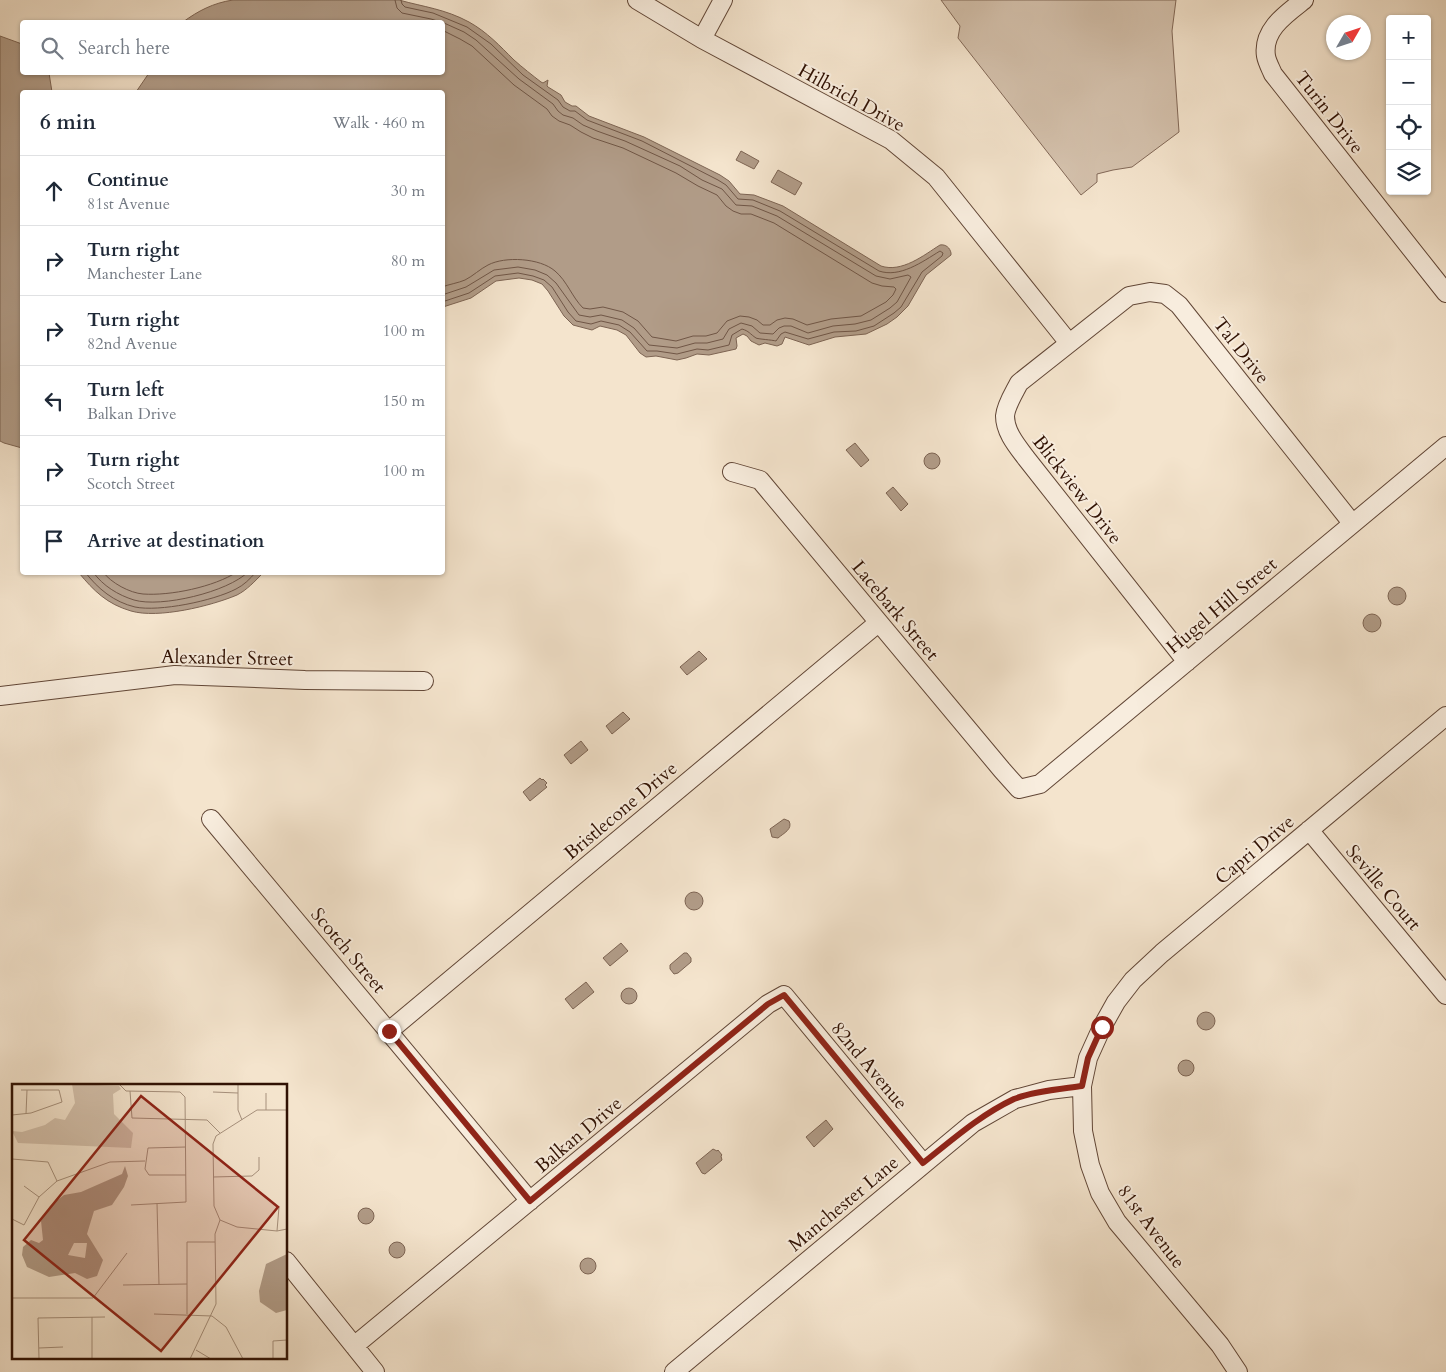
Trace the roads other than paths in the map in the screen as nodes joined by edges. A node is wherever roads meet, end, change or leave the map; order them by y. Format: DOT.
graph roads {
  1 [pos="637,0"];
  2 [pos="723,0"];
  3 [pos="1304,0"];
  4 [pos="702,39"];
  5 [pos="1446,293"];
  6 [pos="1069,343"];
  7 [pos="1446,446"];
  8 [pos="732,472"];
  9 [pos="1352,524"];
  10 [pos="878,623"];
  11 [pos="1187,662"];
  12 [pos="424,681"];
  13 [pos="0,696"];
  14 [pos="1446,716"];
  15 [pos="1019,789"];
  16 [pos="211,819"];
  17 [pos="1309,830"];
  18 [pos="784,995"];
  19 [pos="1446,995"];
  20 [pos="1102,1027"];
  21 [pos="389,1031"];
  22 [pos="1082,1086"];
  23 [pos="923,1163"];
  24 [pos="530,1201"];
  25 [pos="288,1264"];
  26 [pos="354,1346"];
  27 [pos="375,1372"];
  28 [pos="674,1372"];
  29 [pos="1238,1372"];
  1 -- 4 [label="street, Hilbrich Drive"];
  2 -- 4 [label="street"];
  3 -- 5 [label="street, Turin Drive"];
  4 -- 6 [label="street, Hilbrich Drive"];
  6 -- 9 [label="street, Tal Drive"];
  6 -- 11 [label="street, Blickview Drive"];
  7 -- 9 [label="street, Hugel Hill Street"];
  8 -- 10 [label="street, Lacebark Street"];
  9 -- 11 [label="street, Hugel Hill Street"];
  10 -- 15 [label="street, Lacebark Street"];
  10 -- 21 [label="street, Bristlecone Drive"];
  11 -- 15 [label="street, Hugel Hill Street"];
  12 -- 13 [label="street, Alexander Street"];
  14 -- 17 [label="street, Capri Drive"];
  16 -- 21 [label="street, Scotch Street"];
  17 -- 19 [label="street, Seville Court"];
  17 -- 20 [label="street, Capri Drive"];
  18 -- 23 [label="street, 82nd Avenue"];
  18 -- 24 [label="street, Balkan Drive"];
  20 -- 22 [label="street, 81st Avenue"];
  21 -- 24 [label="street, Scotch Street"];
  22 -- 23 [label="street, Manchester Lane"];
  22 -- 29 [label="street, 81st Avenue"];
  23 -- 28 [label="street, Manchester Lane"];
  24 -- 26 [label="street, Balkan Drive"];
  25 -- 26 [label="street"];
  26 -- 27 [label="street"];
}
